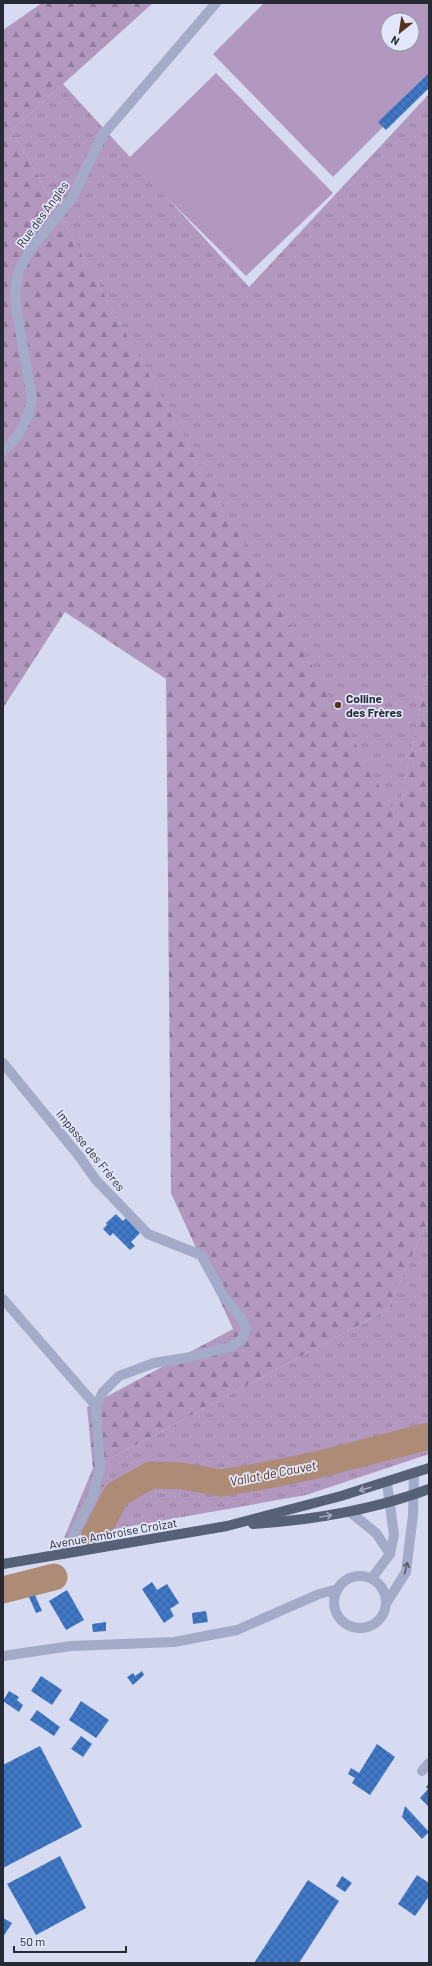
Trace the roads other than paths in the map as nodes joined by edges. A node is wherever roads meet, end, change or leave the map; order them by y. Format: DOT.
graph roads {
  1 [pos="216,3"];
  2 [pos="3,451"];
  3 [pos="3,1063"];
  4 [pos="3,1300"];
  5 [pos="96,1406"];
  6 [pos="429,1468"];
  7 [pos="414,1473"];
  8 [pos="388,1483"];
  9 [pos="429,1489"];
  10 [pos="414,1495"];
  11 [pos="391,1503"];
  12 [pos="350,1512"];
  13 [pos="227,1526"];
  14 [pos="64,1554"];
  15 [pos="390,1554"];
  16 [pos="3,1564"];
  17 [pos="372,1578"];
  18 [pos="338,1588"];
  19 [pos="387,1602"];
  20 [pos="3,1656"];
  21 [pos="429,1762"];
  22 [pos="422,1771"];
  1 -- 2 [label="street, Rue des Angles"];
  3 -- 5 [label="street, Impasse des Frères"];
  4 -- 5 [label="street"];
  5 -- 14 [label="street"];
  6 -- 7 [label="main road, Avenue Ambroise Croizat"];
  7 -- 8 [label="main road, Avenue Ambroise Croizat"];
  7 -- 10 [label="street"];
  8 -- 11 [label="street"];
  8 -- 13 [label="main road, Avenue Ambroise Croizat, one-way"];
  9 -- 10 [label="main road, Avenue Ambroise Croizat"];
  10 -- 11 [label="main road, Avenue Ambroise Croizat"];
  19 -- 10 [label="street, one-way"];
  11 -- 12 [label="main road, Avenue Ambroise Croizat"];
  11 -- 15 [label="street"];
  13 -- 12 [label="main road, Avenue Ambroise Croizat, one-way"];
  12 -- 15 [label="street"];
  13 -- 14 [label="main road, Avenue Ambroise Croizat"];
  14 -- 16 [label="main road, Avenue Ambroise Croizat"];
  15 -- 17 [label="street"];
  17 -- 18 [label="street"];
  17 -- 19 [label="street"];
  18 -- 19 [label="street"];
  18 -- 20 [label="street"];
  21 -- 22 [label="street"];
}
